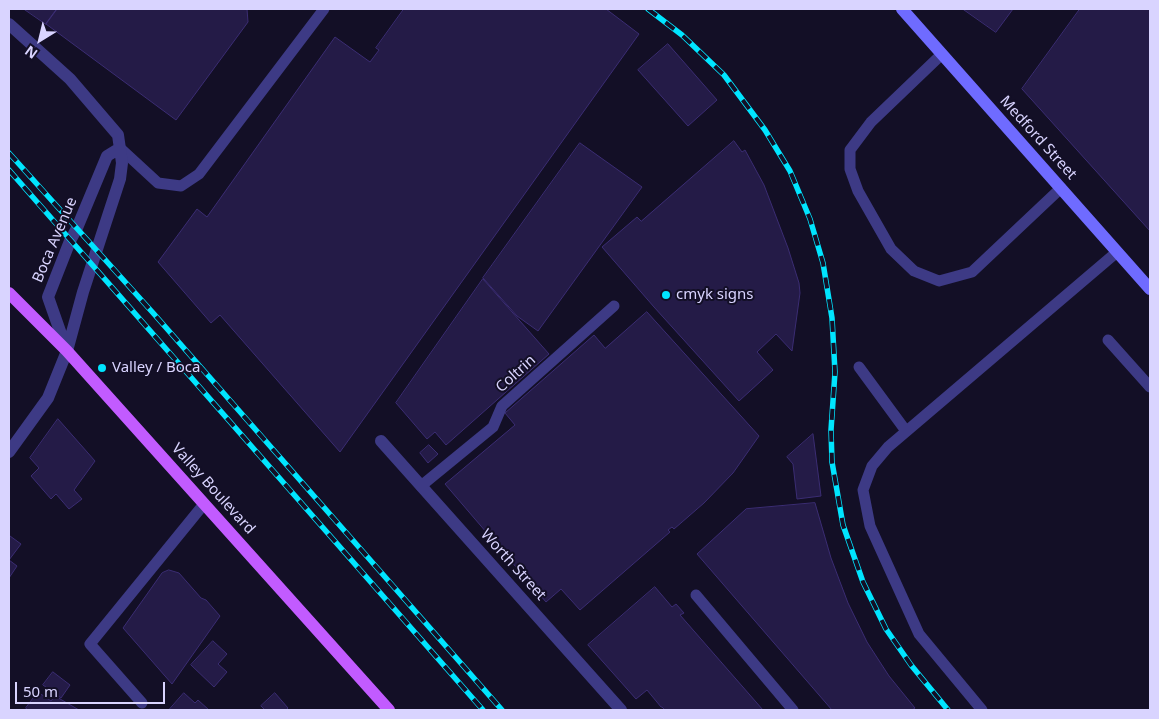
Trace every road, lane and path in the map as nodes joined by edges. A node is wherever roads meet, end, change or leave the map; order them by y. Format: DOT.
graph roads {
  1 [pos="324,9"];
  2 [pos="902,9"];
  3 [pos="9,24"];
  4 [pos="942,54"];
  5 [pos="119,142"];
  6 [pos="1061,188"];
  7 [pos="1117,252"];
  8 [pos="1150,290"];
  9 [pos="9,293"];
  10 [pos="614,306"];
  11 [pos="1108,340"];
  12 [pos="67,351"];
  13 [pos="859,367"];
  14 [pos="1150,387"];
  15 [pos="906,431"];
  16 [pos="381,441"];
  17 [pos="9,452"];
  18 [pos="421,486"];
  19 [pos="204,504"];
  20 [pos="696,595"];
  21 [pos="142,704"];
  22 [pos="388,710"];
  23 [pos="621,710"];
  24 [pos="793,710"];
  25 [pos="982,710"];
  1 -- 5 [label="lane"];
  2 -- 4 [label="main road, Medford Street"];
  3 -- 5 [label="street"];
  4 -- 6 [label="main road, Medford Street"];
  4 -- 6 [label="lane"];
  5 -- 12 [label="street"];
  5 -- 12 [label="street, Boca Avenue"];
  6 -- 7 [label="main road, Medford Street"];
  7 -- 8 [label="main road, Medford Street"];
  7 -- 15 [label="lane"];
  9 -- 12 [label="main road, Valley Boulevard"];
  10 -- 18 [label="lane, Coltrin"];
  11 -- 14 [label="lane"];
  12 -- 17 [label="street"];
  12 -- 19 [label="main road, Valley Boulevard"];
  13 -- 15 [label="lane"];
  15 -- 25 [label="lane"];
  16 -- 18 [label="street, Worth Street"];
  18 -- 23 [label="street, Worth Street"];
  19 -- 21 [label="lane"];
  19 -- 22 [label="main road, Valley Boulevard"];
  20 -- 24 [label="lane"];
}
